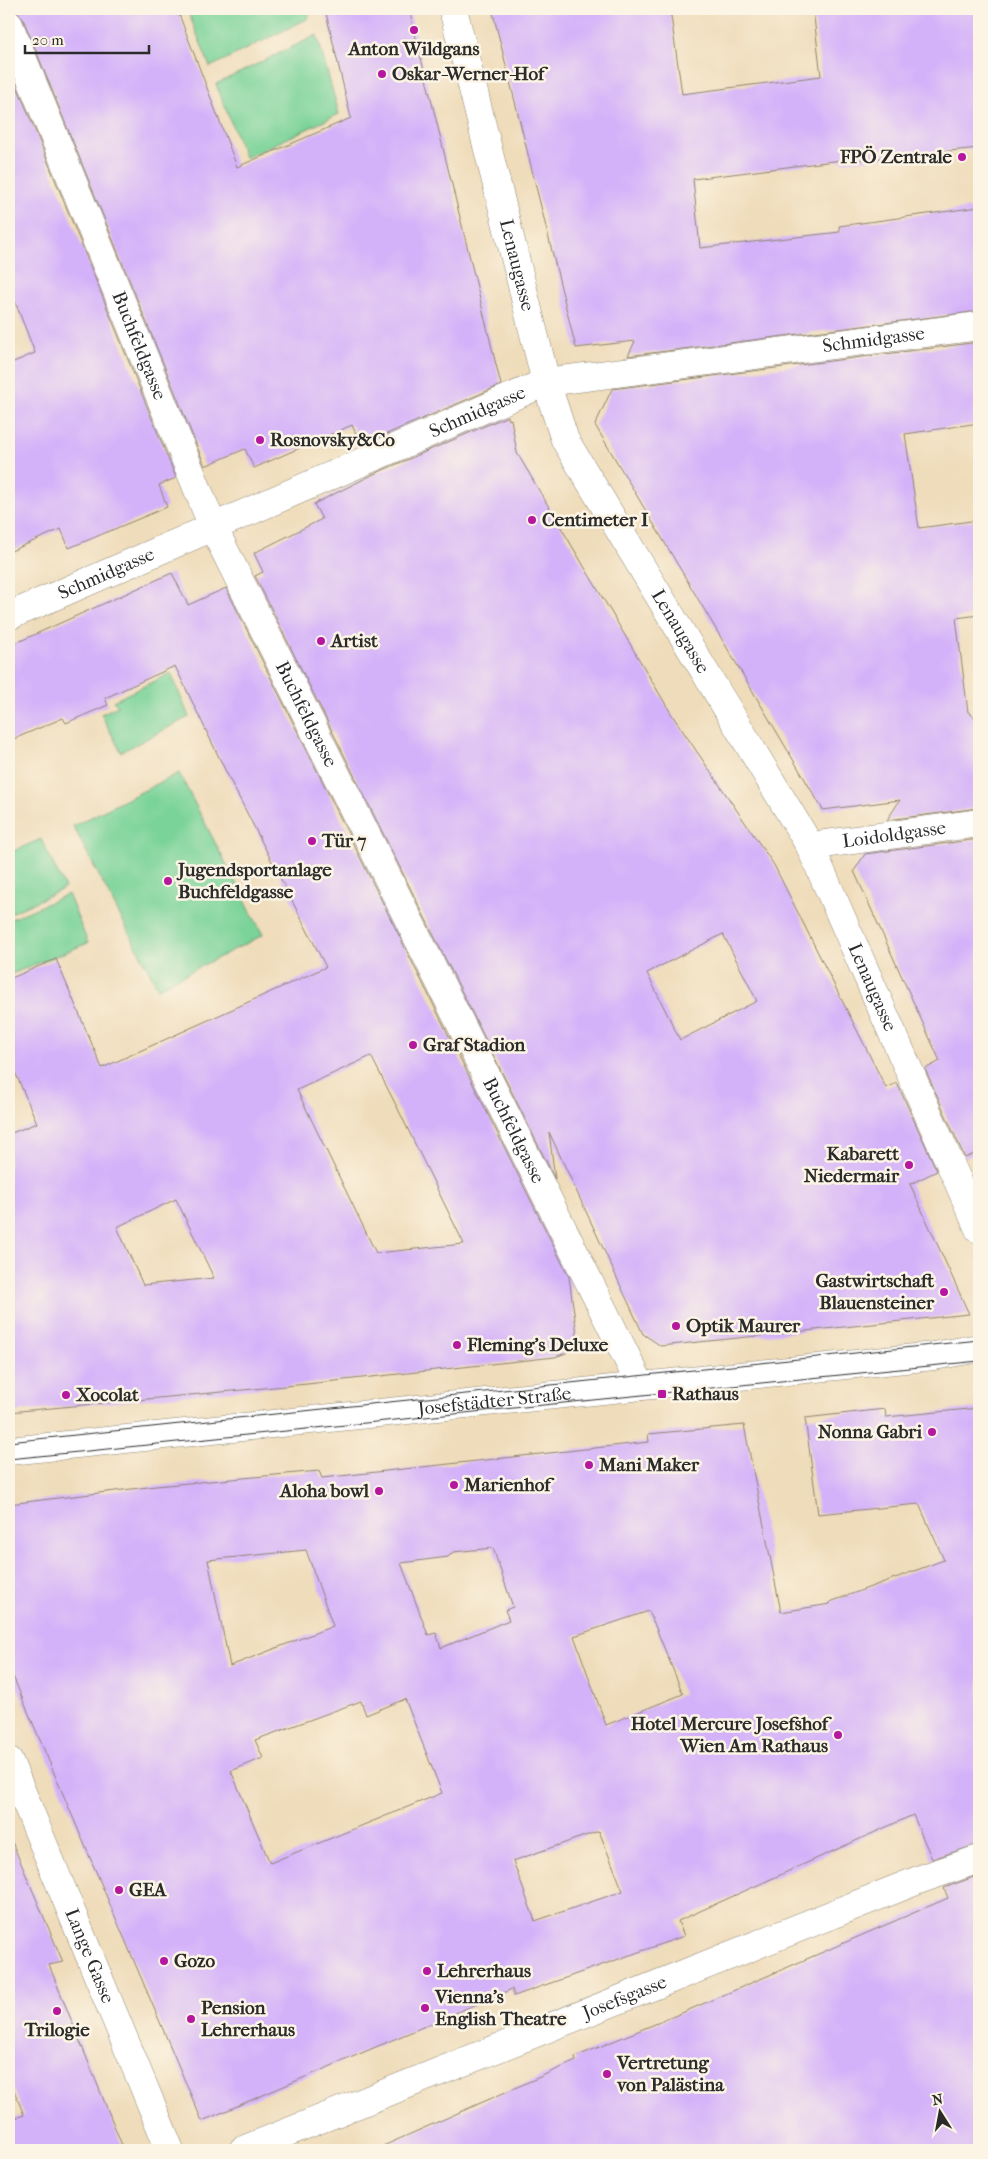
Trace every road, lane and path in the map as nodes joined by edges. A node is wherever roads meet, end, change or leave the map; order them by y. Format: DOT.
graph roads {
  1 [pos="453,9"];
  2 [pos="9,25"];
  3 [pos="979,326"];
  4 [pos="546,382"];
  5 [pos="213,527"];
  6 [pos="9,616"];
  7 [pos="979,823"];
  8 [pos="810,846"];
  9 [pos="979,1229"];
  10 [pos="979,1348"];
  11 [pos="641,1386"];
  12 [pos="9,1451"];
  13 [pos="9,1761"];
  14 [pos="979,1859"];
  15 [pos="170,2150"];
  16 [pos="243,2150"];
  1 -- 4 [label="street, Lenaugasse"];
  2 -- 5 [label="street, Buchfeldgasse"];
  3 -- 4 [label="street, Schmidgasse"];
  4 -- 5 [label="street, Schmidgasse"];
  4 -- 8 [label="street, Lenaugasse"];
  5 -- 6 [label="street, Schmidgasse"];
  5 -- 11 [label="street, Buchfeldgasse"];
  7 -- 8 [label="street, Loidoldgasse"];
  8 -- 9 [label="street, Lenaugasse"];
  10 -- 11 [label="street, Josefstädter Straße"];
  11 -- 12 [label="street, Josefstädter Straße"];
  13 -- 15 [label="street, Lange Gasse"];
  14 -- 16 [label="street, Josefsgasse"];
}
